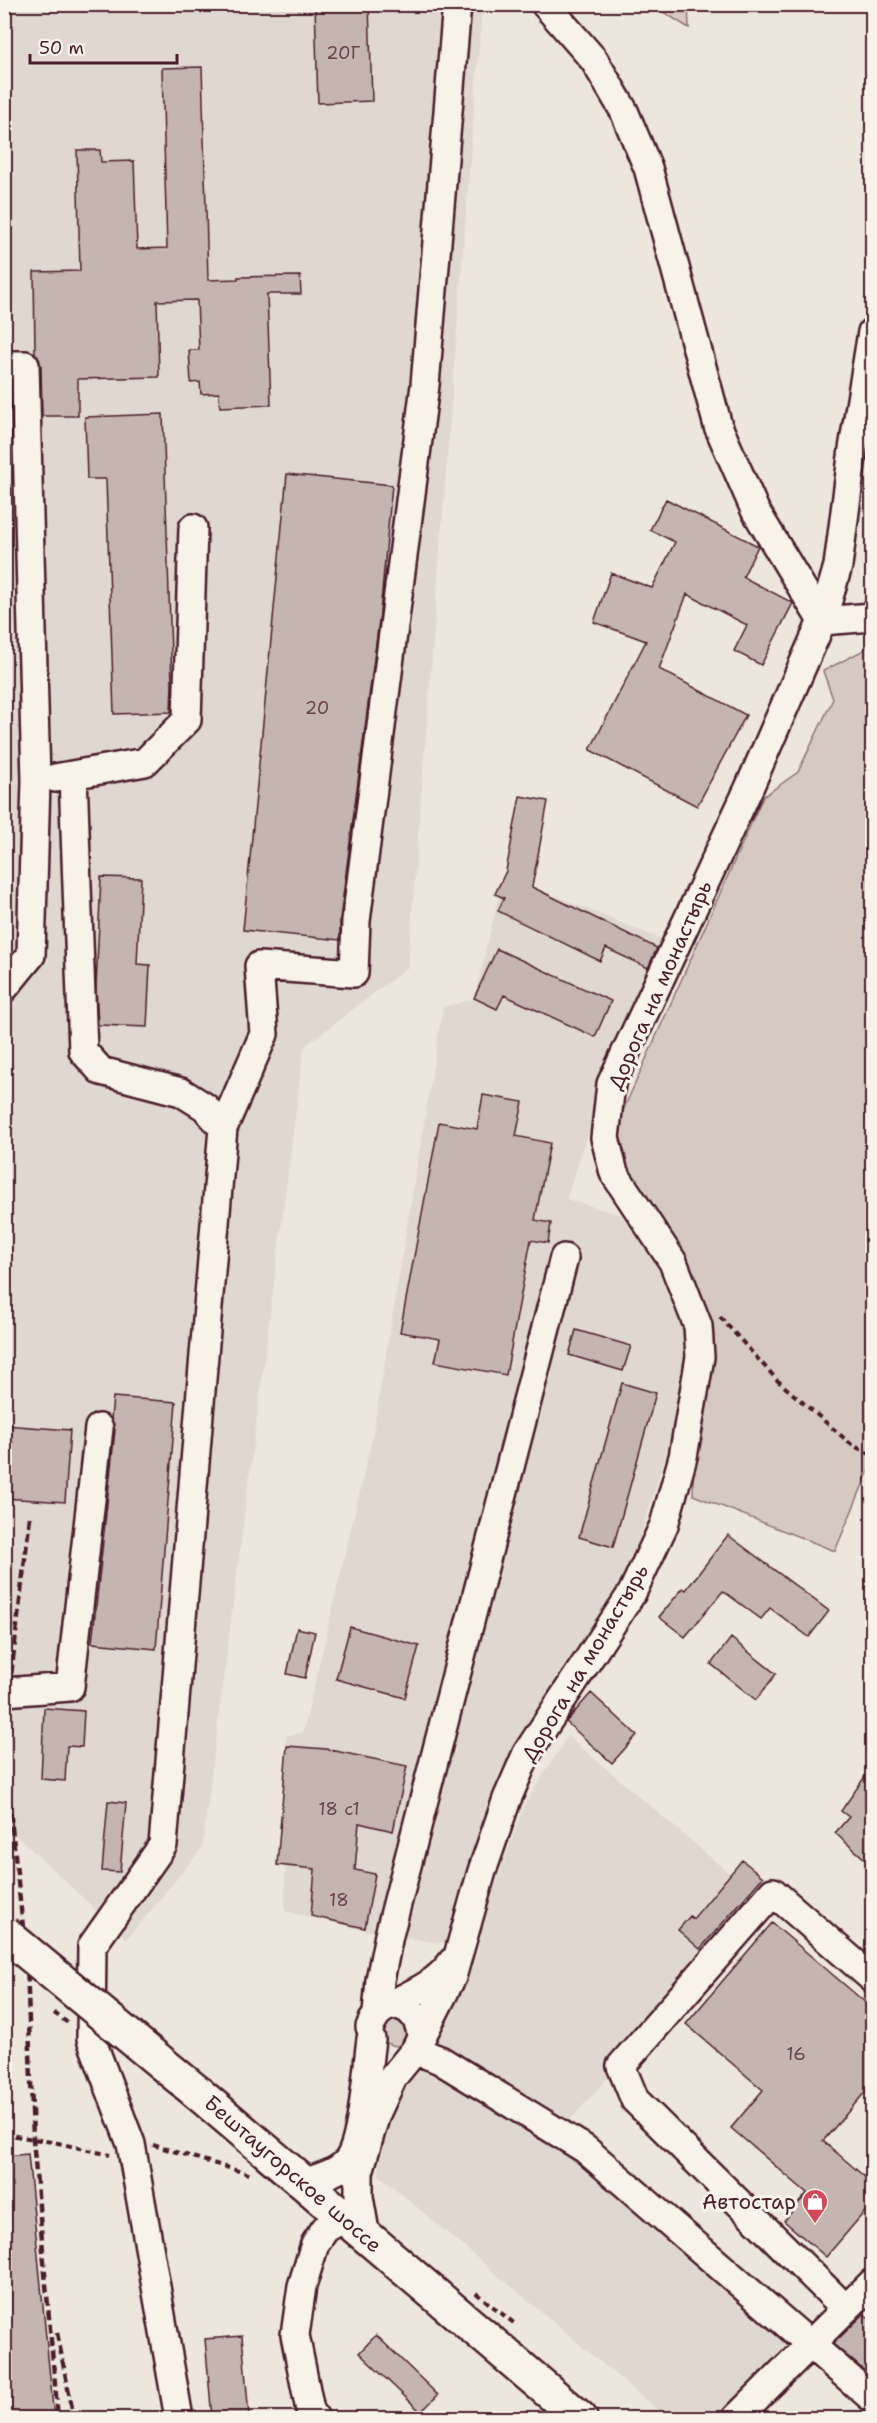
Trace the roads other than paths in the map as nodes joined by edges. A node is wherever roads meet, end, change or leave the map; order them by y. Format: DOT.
graph roads {
  1 [pos="457,4"];
  2 [pos="549,7"];
  3 [pos="873,332"];
  4 [pos="4,365"];
  5 [pos="193,528"];
  6 [pos="873,617"];
  7 [pos="822,621"];
  8 [pos="73,776"];
  9 [pos="36,781"];
  10 [pos="4,988"];
  11 [pos="223,1128"];
  12 [pos="564,1258"];
  13 [pos="99,1428"];
  14 [pos="4,1692"];
  15 [pos="4,1933"];
  16 [pos="461,1949"];
  17 [pos="873,1978"];
  18 [pos="379,2020"];
  19 [pos="418,2044"];
  20 [pos="303,2183"];
  21 [pos="355,2228"];
  22 [pos="873,2283"];
  23 [pos="846,2309"];
  24 [pos="812,2346"];
  25 [pos="873,2397"];
  26 [pos="311,2415"];
  27 [pos="179,2418"];
  28 [pos="580,2418"];
  29 [pos="736,2418"];
  1 -- 11 [label="street"];
  2 -- 7 [label="street"];
  3 -- 7 [label="street, Дорога на монастырь"];
  4 -- 9 [label="street"];
  5 -- 8 [label="street"];
  6 -- 7 [label="street"];
  7 -- 16 [label="street, Дорога на монастырь"];
  8 -- 9 [label="street"];
  8 -- 11 [label="street"];
  9 -- 10 [label="street"];
  11 -- 27 [label="street"];
  12 -- 18 [label="street"];
  13 -- 14 [label="street"];
  15 -- 20 [label="main road, Бештаугорское шоссе, bridge"];
  16 -- 18 [label="street"];
  16 -- 19 [label="street, Дорога на монастырь"];
  17 -- 23 [label="street"];
  18 -- 19 [label="street"];
  18 -- 19 [label="street"];
  18 -- 20 [label="street"];
  19 -- 21 [label="street, Дорога на монастырь"];
  19 -- 24 [label="street"];
  20 -- 21 [label="main road, Бештаугорское шоссе"];
  21 -- 26 [label="street"];
  21 -- 28 [label="main road, Бештаугорское шоссе"];
  22 -- 23 [label="street"];
  23 -- 24 [label="street"];
  24 -- 25 [label="street"];
  24 -- 29 [label="street"];
}
